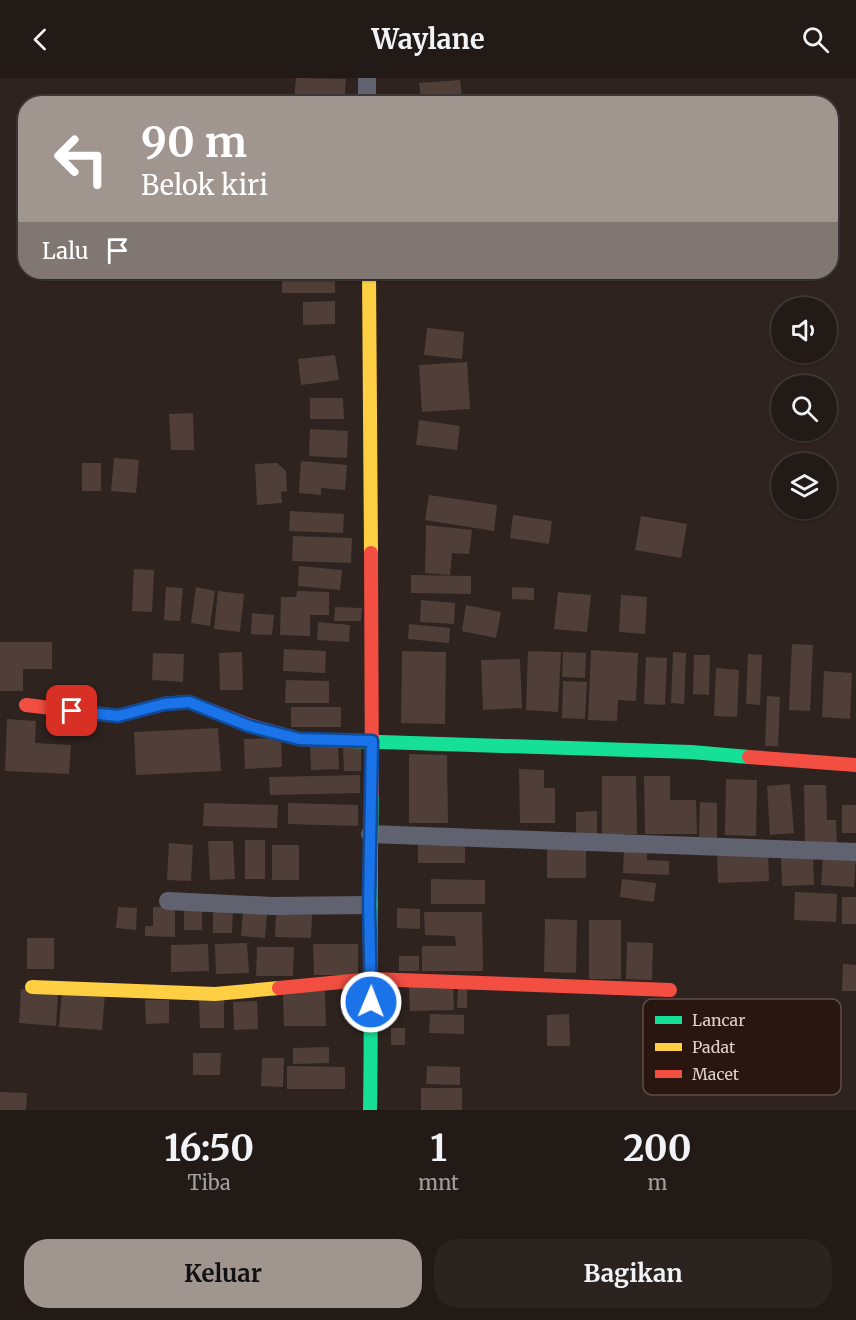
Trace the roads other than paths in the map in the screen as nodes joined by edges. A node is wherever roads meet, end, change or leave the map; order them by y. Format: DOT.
graph roads {
  1 [pos="367,78"];
  2 [pos="367,96"];
  3 [pos="369,279"];
  4 [pos="26,705"];
  5 [pos="372,741"];
  6 [pos="856,765"];
  7 [pos="370,834"];
  8 [pos="856,852"];
  9 [pos="168,901"];
  10 [pos="369,905"];
  11 [pos="372,979"];
  12 [pos="32,987"];
  13 [pos="670,990"];
  14 [pos="370,1110"];
  1 -- 2 [label="street"];
  3 -- 5 [label="street"];
  4 -- 5 [label="street"];
  5 -- 6 [label="street"];
  5 -- 7 [label="street"];
  7 -- 8 [label="street"];
  7 -- 10 [label="street"];
  9 -- 10 [label="street"];
  10 -- 11 [label="street"];
  11 -- 12 [label="street"];
  11 -- 13 [label="street"];
  11 -- 14 [label="street"];
}
